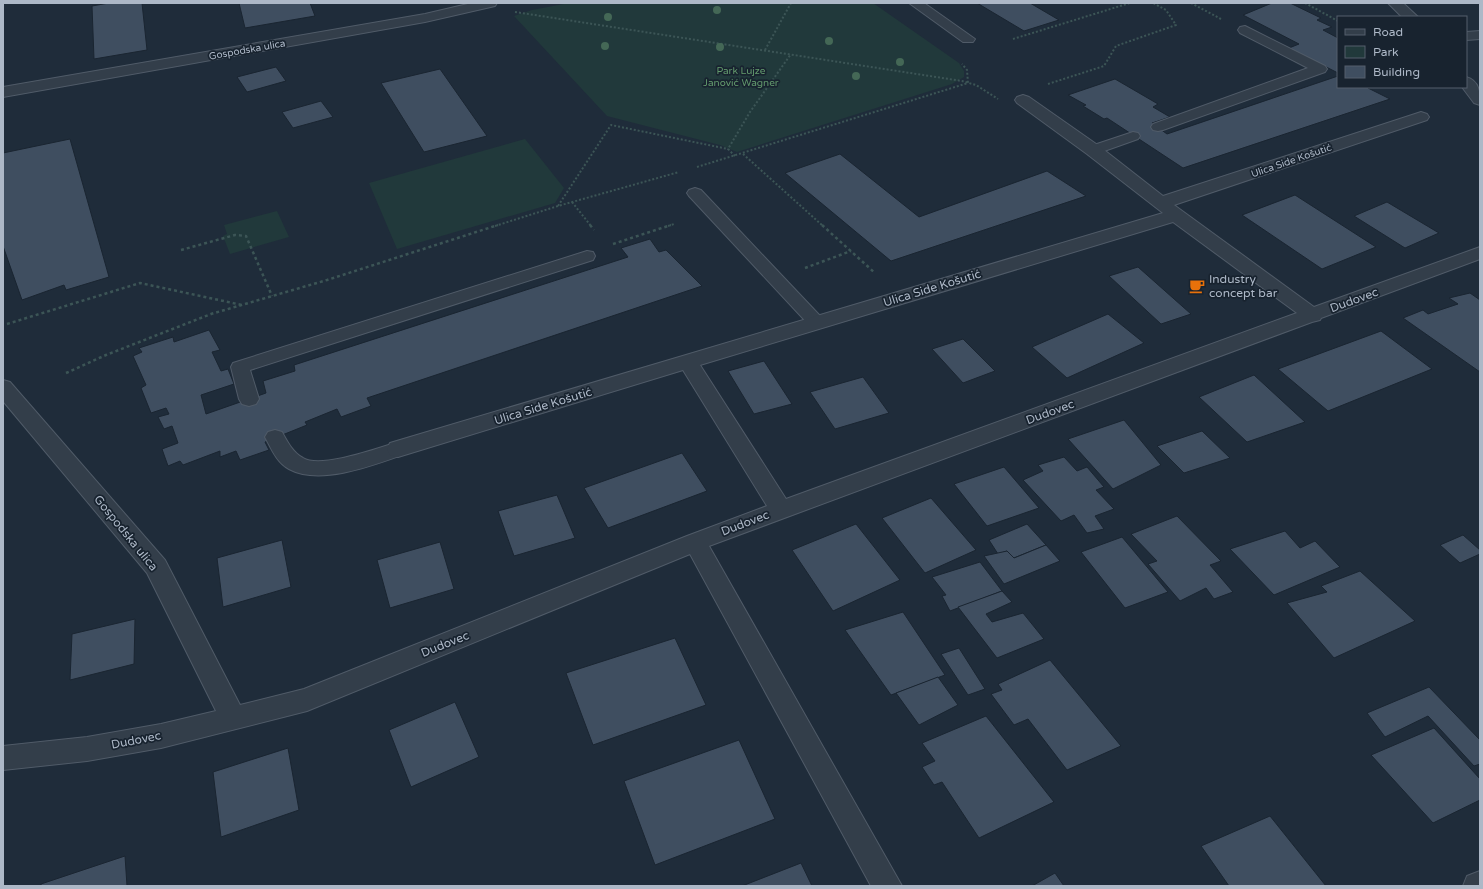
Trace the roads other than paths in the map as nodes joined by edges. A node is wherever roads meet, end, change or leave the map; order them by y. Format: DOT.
graph roads {
  1 [pos="490,3"];
  2 [pos="915,3"];
  3 [pos="1395,3"];
  4 [pos="1410,16"];
  5 [pos="1245,30"];
  6 [pos="1480,35"];
  7 [pos="1467,36"];
  8 [pos="968,39"];
  9 [pos="1467,83"];
  10 [pos="3,92"];
  11 [pos="1023,100"];
  12 [pos="1480,100"];
  13 [pos="1421,117"];
  14 [pos="1158,127"];
  15 [pos="1133,136"];
  16 [pos="1093,150"];
  17 [pos="695,193"];
  18 [pos="1169,209"];
  19 [pos="1480,253"];
  20 [pos="587,256"];
  21 [pos="1313,316"];
  22 [pos="817,323"];
  23 [pos="688,362"];
  24 [pos="3,387"];
  25 [pos="249,399"];
  26 [pos="275,438"];
  27 [pos="398,449"];
  28 [pos="781,510"];
  29 [pos="696,542"];
  30 [pos="233,718"];
  31 [pos="3,758"];
  32 [pos="887,886"];
  1 -- 10 [label="street, Gospodska ulica"];
  2 -- 8 [label="lane"];
  3 -- 4 [label="street"];
  5 -- 14 [label="lane"];
  6 -- 7 [label="street"];
  9 -- 12 [label="street"];
  11 -- 16 [label="street"];
  13 -- 18 [label="street, Ulica Side Košutić"];
  15 -- 16 [label="lane"];
  16 -- 18 [label="street"];
  17 -- 22 [label="lane"];
  18 -- 21 [label="street"];
  18 -- 22 [label="street, Ulica Side Košutić"];
  19 -- 21 [label="street, Dudovec"];
  20 -- 25 [label="lane"];
  21 -- 28 [label="street, Dudovec"];
  22 -- 23 [label="street, Ulica Side Košutić"];
  23 -- 27 [label="street, Ulica Side Košutić"];
  23 -- 28 [label="street"];
  24 -- 30 [label="street, Gospodska ulica"];
  26 -- 27 [label="lane"];
  28 -- 29 [label="street, Dudovec"];
  29 -- 30 [label="street, Dudovec"];
  29 -- 32 [label="street"];
  30 -- 31 [label="street, Dudovec"];
}
